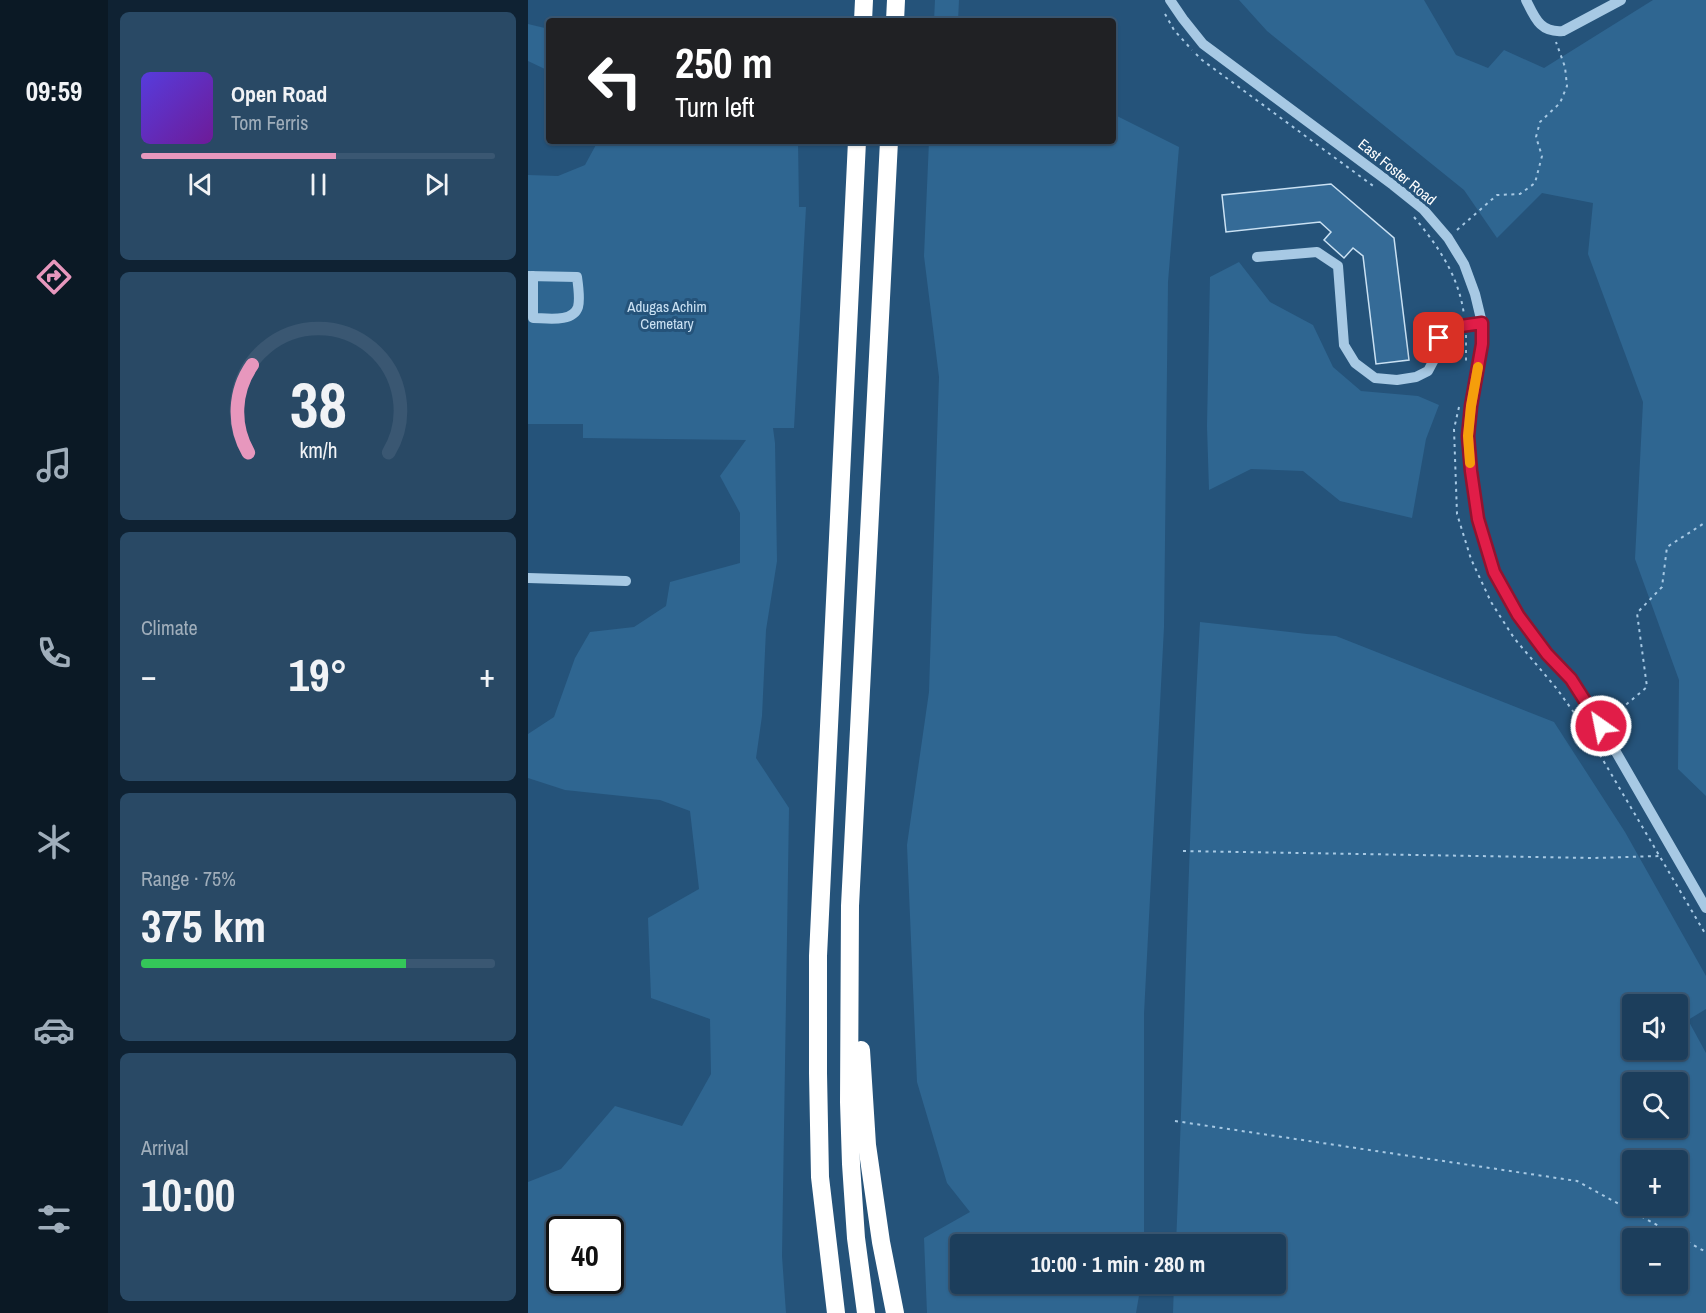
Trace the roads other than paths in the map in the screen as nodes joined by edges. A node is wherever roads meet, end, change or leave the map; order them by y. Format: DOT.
graph roads {
  1 [pos="864,0"];
  2 [pos="896,0"];
  3 [pos="1170,0"];
  4 [pos="1526,0"];
  5 [pos="1621,0"];
  6 [pos="863,18"];
  7 [pos="895,18"];
  8 [pos="857,144"];
  9 [pos="889,144"];
  10 [pos="1257,257"];
  11 [pos="531,276"];
  12 [pos="1482,323"];
  13 [pos="528,578"];
  14 [pos="626,581"];
  15 [pos="850,906"];
  16 [pos="1706,908"];
  17 [pos="820,1177"];
  18 [pos="826,1313"];
  19 [pos="836,1313"];
  20 [pos="866,1313"];
  21 [pos="895,1313"];
  1 -- 6 [label="highway"];
  2 -- 7 [label="highway"];
  3 -- 12 [label="street, East Foster Road"];
  4 -- 5 [label="street"];
  8 -- 17 [label="highway"];
  9 -- 15 [label="highway"];
  10 -- 12 [label="street"];
  11 -- 11 [label="street"];
  12 -- 16 [label="street, East Foster Road"];
  13 -- 14 [label="street"];
  15 -- 20 [label="highway"];
  15 -- 21 [label="highway"];
  17 -- 18 [label="highway"];
  17 -- 19 [label="highway"];
}
